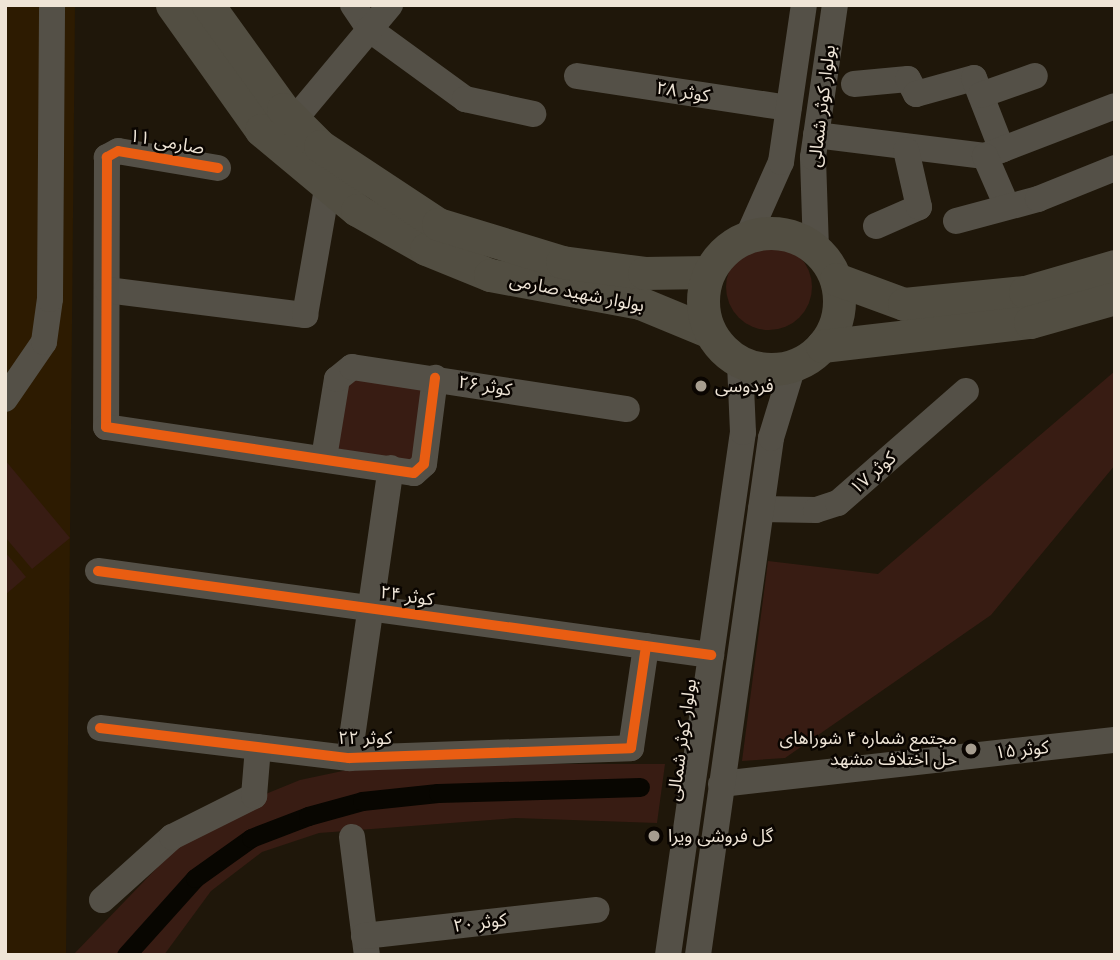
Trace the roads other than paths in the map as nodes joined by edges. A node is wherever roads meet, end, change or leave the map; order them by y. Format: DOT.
graph roads {
  1 [pos="52,5"];
  2 [pos="172,5"];
  3 [pos="208,5"];
  4 [pos="354,5"];
  5 [pos="390,5"];
  6 [pos="804,5"];
  7 [pos="835,5"];
  8 [pos="369,29"];
  9 [pos="577,76"];
  10 [pos="1035,76"];
  11 [pos="854,84"];
  12 [pos="981,95"];
  13 [pos="1115,106"];
  14 [pos="789,108"];
  15 [pos="533,114"];
  16 [pos="294,120"];
  17 [pos="816,135"];
  18 [pos="906,150"];
  19 [pos="993,153"];
  20 [pos="218,168"];
  21 [pos="1115,168"];
  22 [pos="327,189"];
  23 [pos="1006,204"];
  24 [pos="956,221"];
  25 [pos="876,226"];
  26 [pos="748,236"];
  27 [pos="816,249"];
  28 [pos="1115,266"];
  29 [pos="709,272"];
  30 [pos="836,279"];
  31 [pos="107,290"];
  32 [pos="1115,298"];
  33 [pos="708,331"];
  34 [pos="822,346"];
  35 [pos="740,363"];
  36 [pos="793,366"];
  37 [pos="435,378"];
  38 [pos="966,391"];
  39 [pos="5,399"];
  40 [pos="627,409"];
  41 [pos="324,458"];
  42 [pos="391,468"];
  43 [pos="761,509"];
  44 [pos="98,571"];
  45 [pos="370,608"];
  46 [pos="646,646"];
  47 [pos="711,655"];
  48 [pos="100,728"];
  49 [pos="1115,740"];
  50 [pos="258,747"];
  51 [pos="349,758"];
  52 [pos="721,784"];
  53 [pos="352,837"];
  54 [pos="102,900"];
  55 [pos="597,910"];
  56 [pos="366,946"];
  57 [pos="668,955"];
  58 [pos="698,955"];
  1 -- 39 [label="street"];
  2 -- 22 [label="main road, بولوار شهید صارمی"];
  3 -- 16 [label="main road, بولوار شهید صارمی"];
  4 -- 8 [label="street"];
  5 -- 8 [label="street"];
  6 -- 14 [label="street, بولوار کوثر شمالی"];
  7 -- 17 [label="street, بولوار کوثر شمالی"];
  8 -- 15 [label="street"];
  8 -- 16 [label="street"];
  9 -- 14 [label="street, کوثر ۲۸"];
  10 -- 12 [label="street"];
  11 -- 12 [label="street"];
  12 -- 19 [label="street"];
  13 -- 19 [label="street"];
  14 -- 26 [label="street, بولوار کوثر شمالی"];
  16 -- 29 [label="main road, بولوار شهید صارمی"];
  17 -- 18 [label="street"];
  17 -- 27 [label="street, بولوار کوثر شمالی"];
  18 -- 19 [label="street"];
  18 -- 25 [label="street"];
  19 -- 23 [label="street"];
  20 -- 31 [label="street, صارمی ۱۱"];
  21 -- 23 [label="street"];
  22 -- 31 [label="street"];
  22 -- 33 [label="main road, بولوار شهید صارمی"];
  23 -- 24 [label="street"];
  26 -- 27 [label="main road"];
  26 -- 29 [label="main road"];
  27 -- 30 [label="main road"];
  28 -- 30 [label="main road"];
  29 -- 33 [label="main road"];
  30 -- 34 [label="main road"];
  31 -- 41 [label="street"];
  32 -- 34 [label="main road"];
  33 -- 35 [label="main road"];
  34 -- 36 [label="main road"];
  35 -- 36 [label="main road"];
  35 -- 47 [label="street, بولوار کوثر شمالی"];
  36 -- 43 [label="street"];
  37 -- 40 [label="street, کوثر ۲۶"];
  37 -- 41 [label="street, کوثر ۲۶"];
  37 -- 42 [label="street"];
  38 -- 43 [label="street, کوثر ۱۷"];
  41 -- 42 [label="street"];
  42 -- 45 [label="street"];
  43 -- 52 [label="street"];
  44 -- 45 [label="street, کوثر ۲۴"];
  45 -- 46 [label="street, کوثر ۲۴"];
  45 -- 51 [label="street"];
  46 -- 47 [label="street, کوثر ۲۴"];
  46 -- 51 [label="street, کوثر ۲۲"];
  47 -- 57 [label="street, بولوار کوثر شمالی"];
  48 -- 50 [label="street, کوثر ۲۲"];
  49 -- 52 [label="street, کوثر ۱۵"];
  50 -- 51 [label="street, کوثر ۲۲"];
  50 -- 54 [label="street"];
  52 -- 58 [label="street"];
  53 -- 56 [label="street"];
  55 -- 56 [label="street, کوثر ۲۰"];
}
